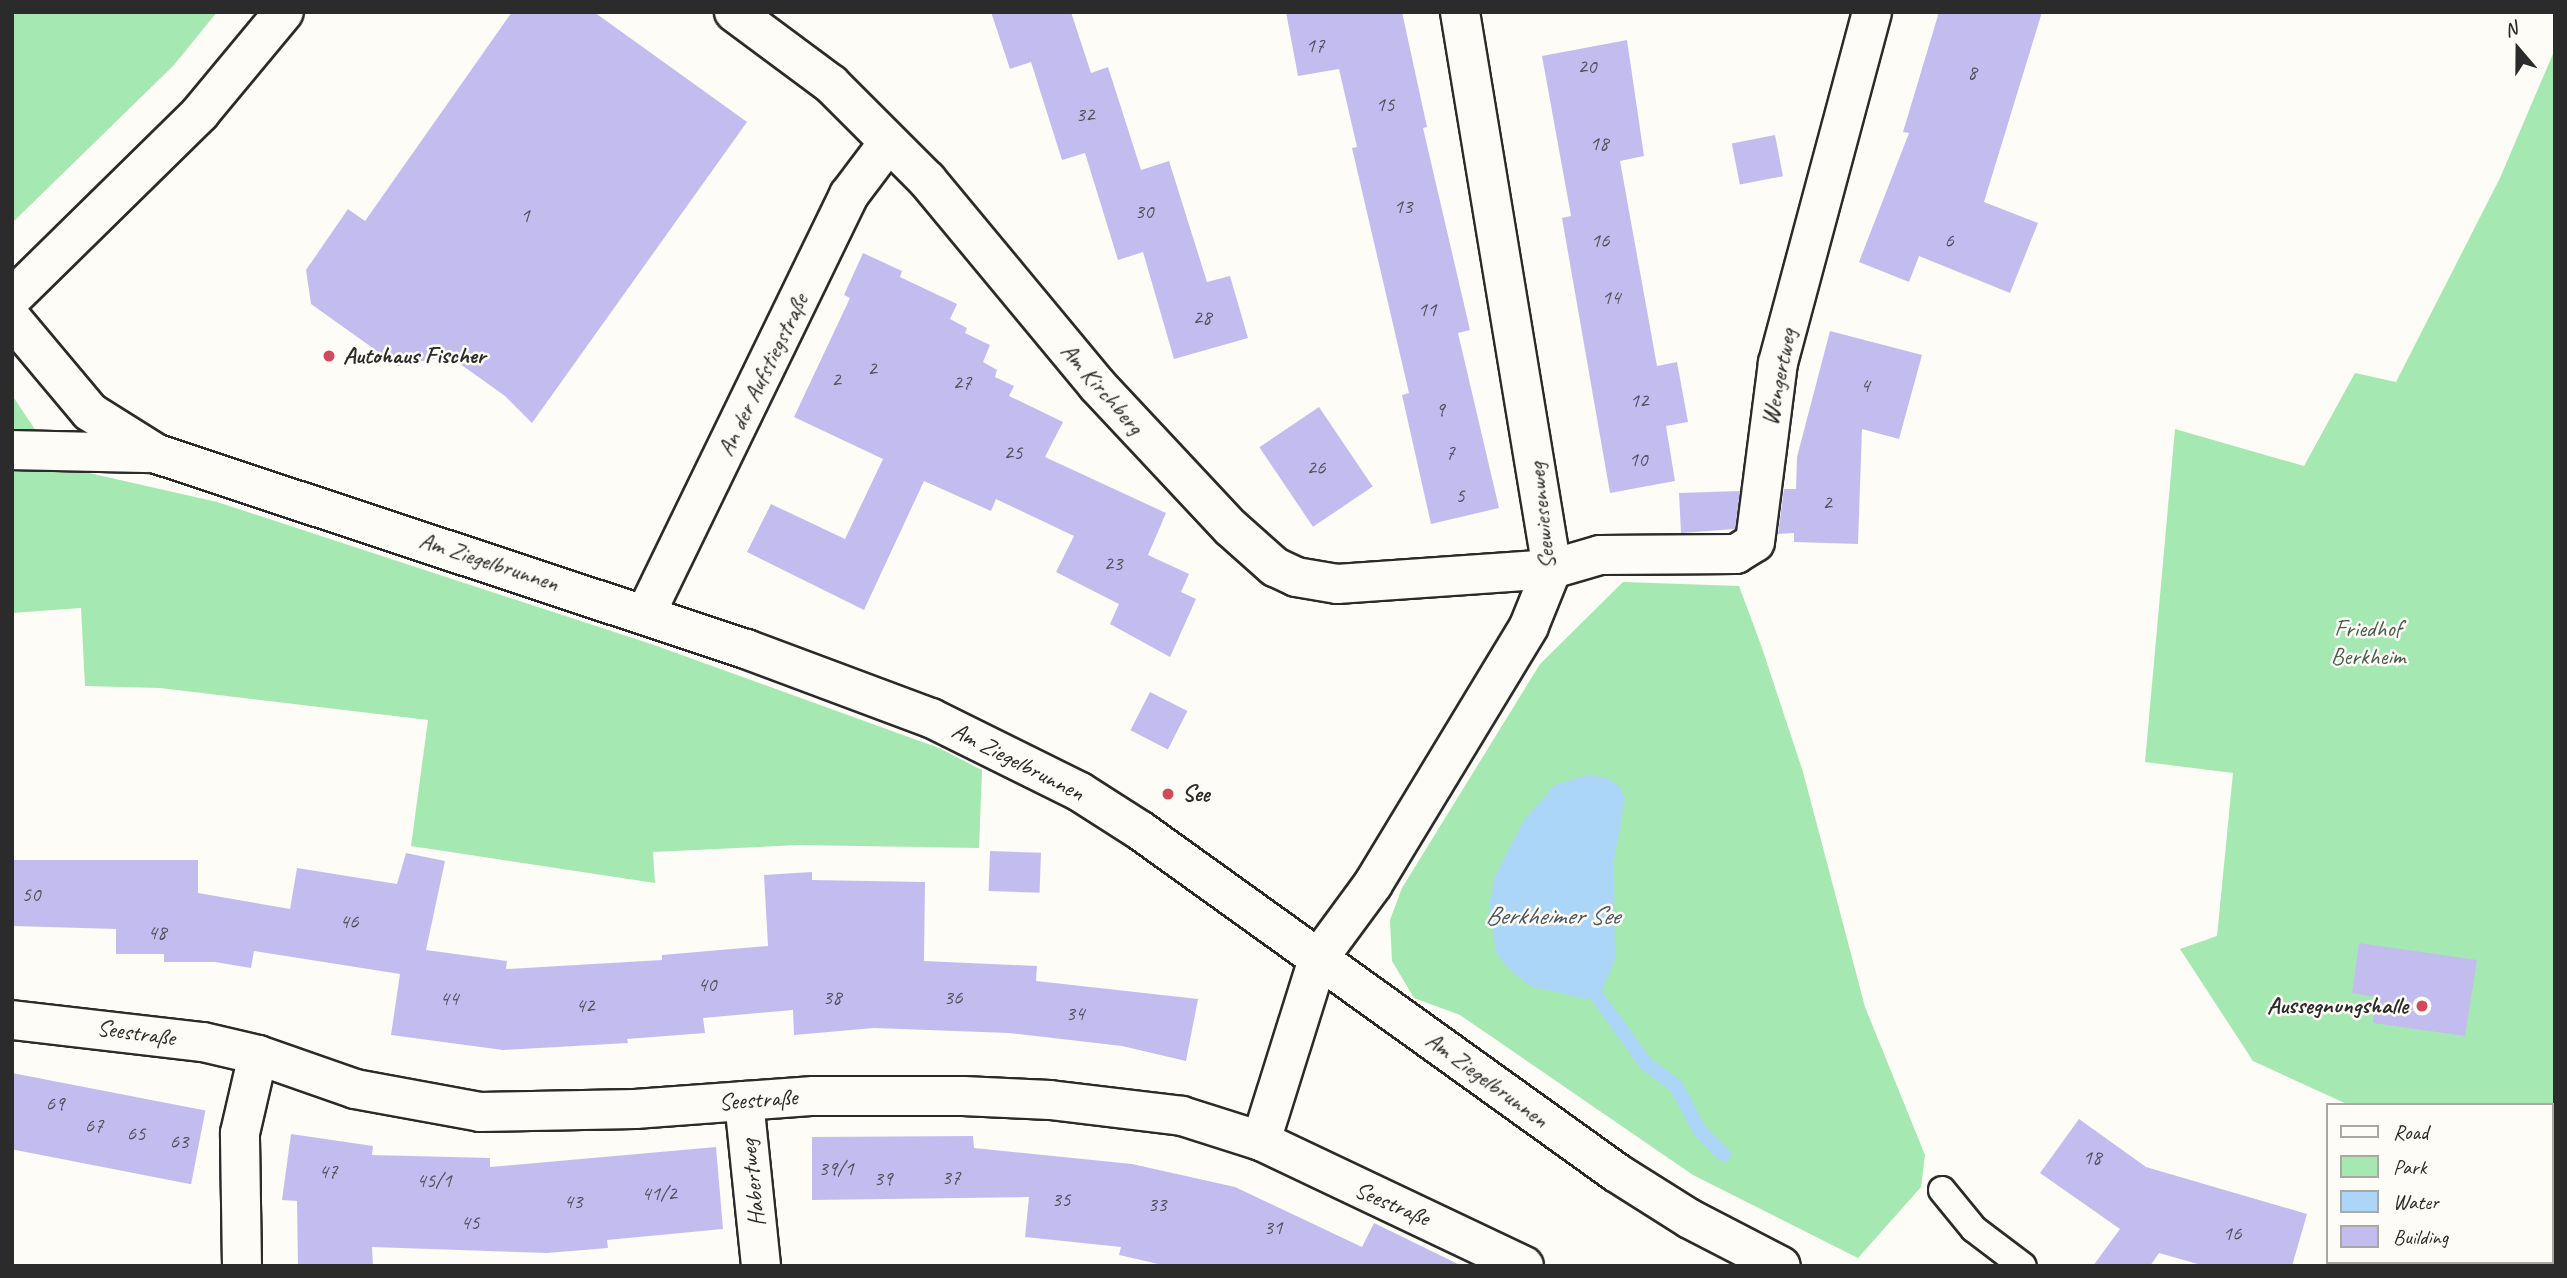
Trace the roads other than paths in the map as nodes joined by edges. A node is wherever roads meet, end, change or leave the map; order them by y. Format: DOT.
graph roads {
  1 [pos="284,12"];
  2 [pos="734,12"];
  3 [pos="1460,12"];
  4 [pos="1872,12"];
  5 [pos="888,143"];
  6 [pos="12,298"];
  7 [pos="12,319"];
  8 [pos="12,450"];
  9 [pos="157,454"];
  10 [pos="1552,569"];
  11 [pos="646,613"];
  12 [pos="1318,959"];
  13 [pos="12,1020"];
  14 [pos="258,1055"];
  15 [pos="744,1101"];
  16 [pos="1261,1140"];
  17 [pos="1942,1190"];
  18 [pos="242,1266"];
  19 [pos="761,1266"];
  20 [pos="1524,1266"];
  21 [pos="1781,1266"];
  22 [pos="2023,1266"];
  1 -- 6 [label="street"];
  2 -- 5 [label="street, Am Kirchberg"];
  3 -- 10 [label="street, Seewiesenweg"];
  4 -- 10 [label="street, Wengertweg"];
  5 -- 10 [label="street, Am Kirchberg"];
  5 -- 11 [label="street, An der Aufstiegstraße"];
  7 -- 9 [label="street, Am Ziegelbrunnen"];
  8 -- 9 [label="street, Am Ziegelbrunnen"];
  9 -- 11 [label="street, Am Ziegelbrunnen"];
  10 -- 12 [label="street, Seewiesenweg"];
  11 -- 12 [label="street, Am Ziegelbrunnen"];
  12 -- 16 [label="street"];
  12 -- 21 [label="street, Am Ziegelbrunnen"];
  13 -- 14 [label="street, Seestraße"];
  14 -- 15 [label="street, Seestraße"];
  14 -- 18 [label="street"];
  15 -- 16 [label="street, Seestraße"];
  15 -- 19 [label="street, Habertweg"];
  16 -- 20 [label="street, Seestraße"];
  17 -- 22 [label="lane"];
}
